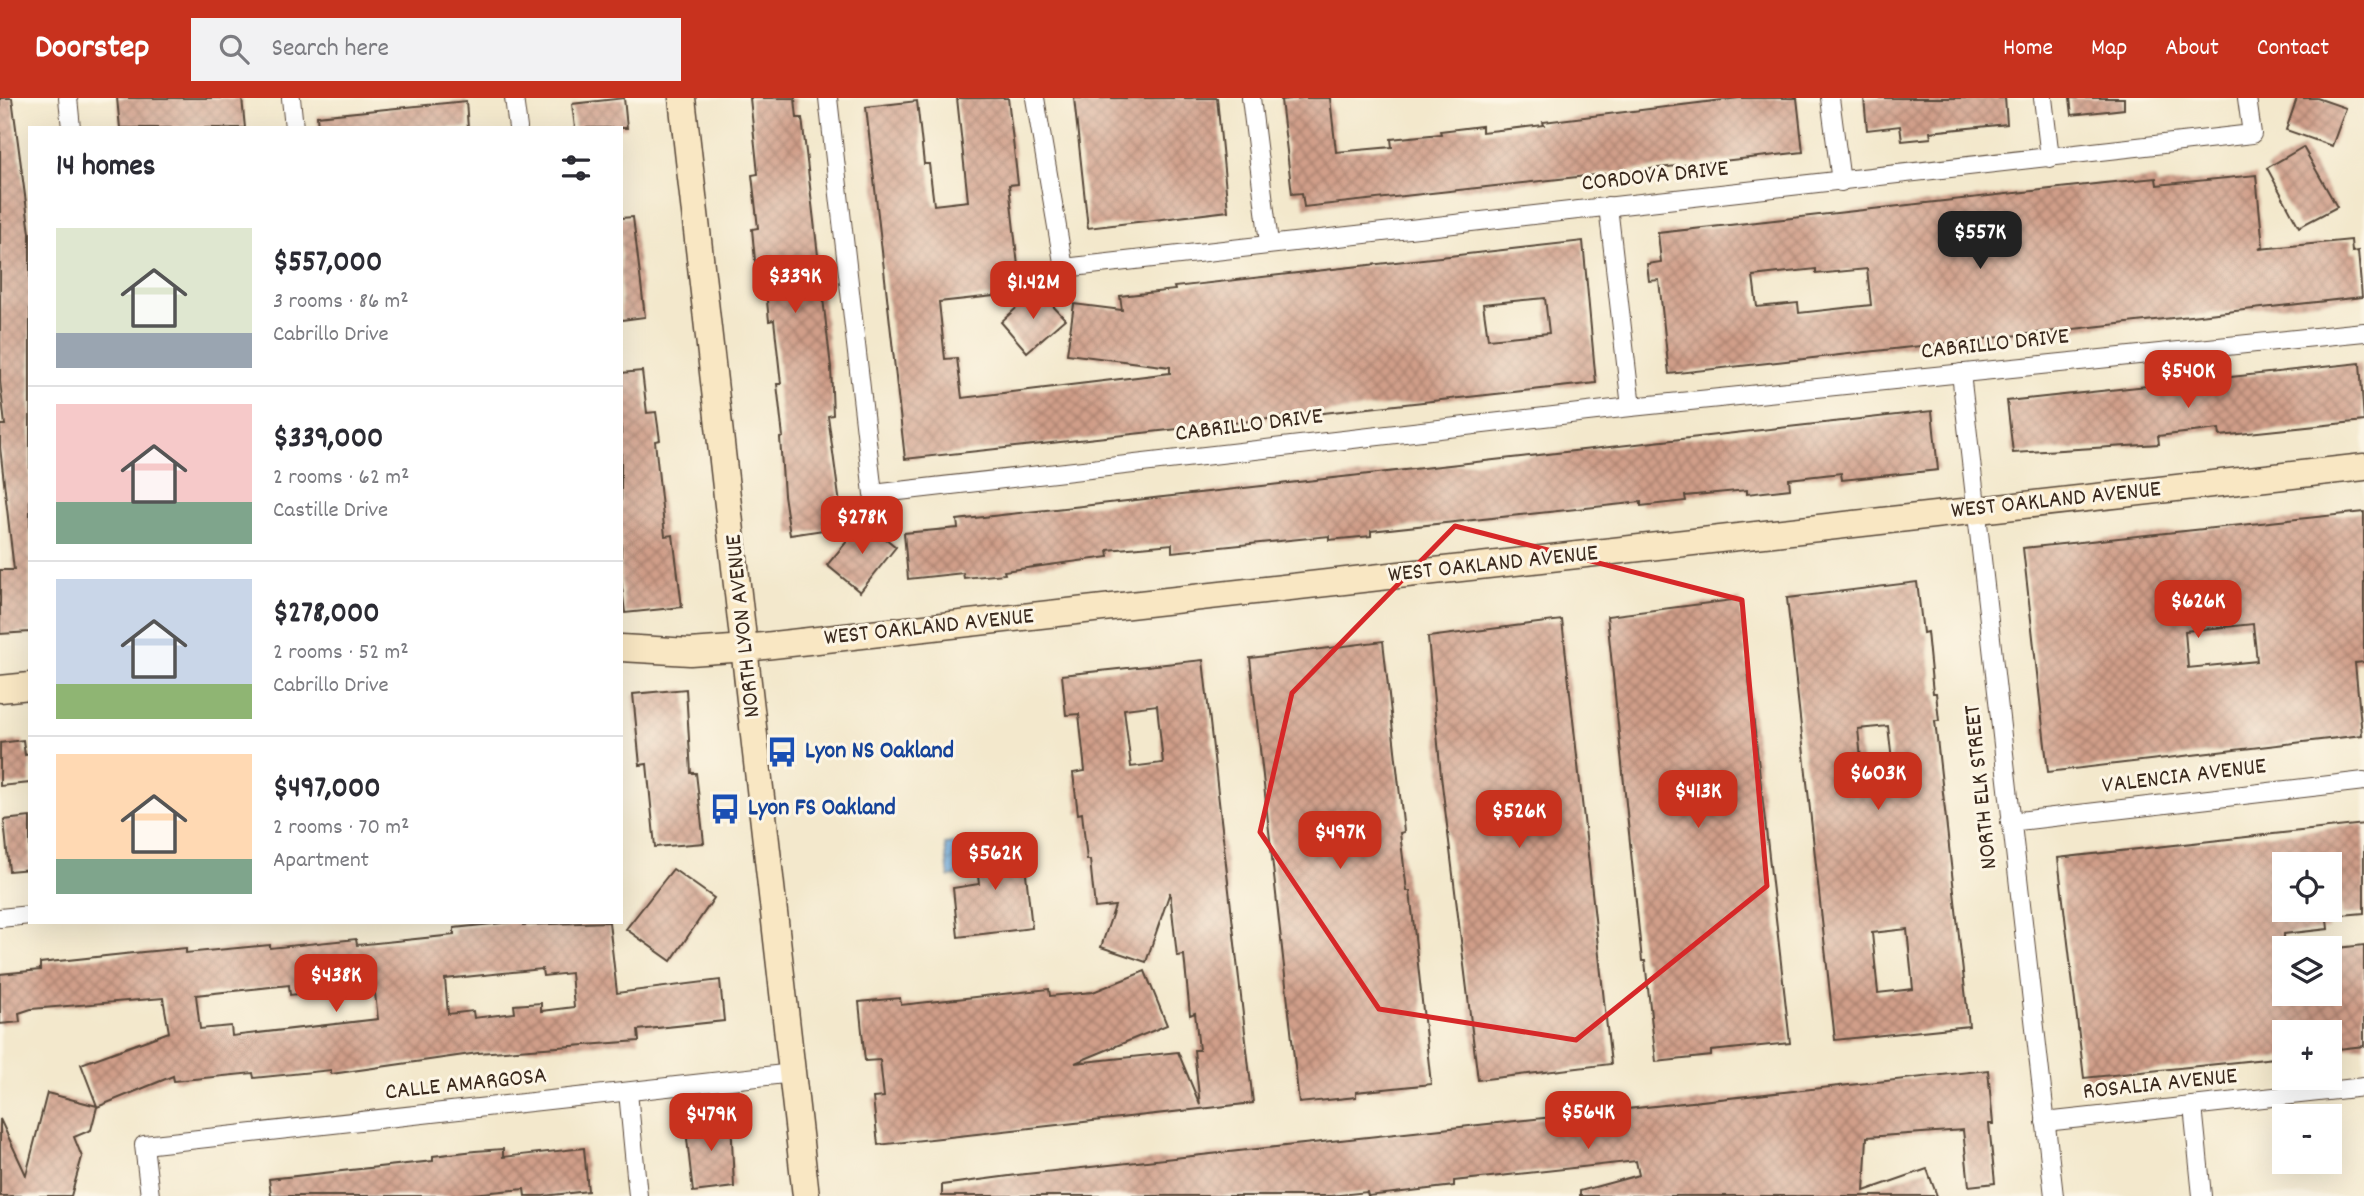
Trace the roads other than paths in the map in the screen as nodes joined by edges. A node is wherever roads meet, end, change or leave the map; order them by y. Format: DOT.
graph roads {
  1 [pos="68,98"];
  2 [pos="291,98"];
  3 [pos="514,98"];
  4 [pos="682,98"];
  5 [pos="828,98"];
  6 [pos="1035,98"];
  7 [pos="1251,98"];
  8 [pos="1830,98"];
  9 [pos="2043,98"];
  10 [pos="2247,98"];
  11 [pos="71,126"];
  12 [pos="294,126"];
  13 [pos="518,126"];
  14 [pos="2050,158"];
  15 [pos="1841,182"];
  16 [pos="1608,206"];
  17 [pos="1269,243"];
  18 [pos="2364,332"];
  19 [pos="1961,373"];
  20 [pos="1631,407"];
  21 [pos="2364,467"];
  22 [pos="1979,510"];
  23 [pos="623,648"];
  24 [pos="746,648"];
  25 [pos="28,686"];
  26 [pos="0,690"];
  27 [pos="2364,781"];
  28 [pos="2010,822"];
  29 [pos="28,915"];
  30 [pos="0,918"];
  31 [pos="793,1073"];
  32 [pos="2364,1087"];
  33 [pos="628,1092"];
  34 [pos="2193,1106"];
  35 [pos="2045,1122"];
  36 [pos="150,1196"];
  37 [pos="638,1196"];
  38 [pos="806,1196"];
  39 [pos="2054,1196"];
  40 [pos="2202,1196"];
  1 -- 11 [label="street"];
  2 -- 12 [label="street"];
  3 -- 13 [label="street"];
  4 -- 24 [label="street, NORTH LYON AVENUE"];
  5 -- 20 [label="street, CABRILLO DRIVE"];
  6 -- 17 [label="street, CORDOVA DRIVE"];
  7 -- 17 [label="street"];
  8 -- 15 [label="street"];
  9 -- 14 [label="street"];
  10 -- 14 [label="street, CORDOVA DRIVE"];
  14 -- 15 [label="street, CORDOVA DRIVE"];
  15 -- 16 [label="street, CORDOVA DRIVE"];
  16 -- 17 [label="street, CORDOVA DRIVE"];
  16 -- 20 [label="street"];
  18 -- 19 [label="street, CABRILLO DRIVE"];
  19 -- 20 [label="street, CABRILLO DRIVE"];
  19 -- 22 [label="street, NORTH ELK STREET"];
  21 -- 22 [label="street, WEST OAKLAND AVENUE"];
  22 -- 24 [label="street, WEST OAKLAND AVENUE"];
  22 -- 28 [label="street, NORTH ELK STREET"];
  23 -- 24 [label="street, WEST OAKLAND AVENUE"];
  24 -- 31 [label="street, NORTH LYON AVENUE"];
  25 -- 26 [label="street"];
  27 -- 28 [label="street, VALENCIA AVENUE"];
  28 -- 35 [label="street, NORTH ELK STREET"];
  29 -- 30 [label="street"];
  31 -- 33 [label="street, CALLE AMARGOSA"];
  31 -- 38 [label="street, NORTH LYON AVENUE"];
  32 -- 34 [label="street, ROSALIA AVENUE"];
  33 -- 36 [label="street, CALLE AMARGOSA"];
  33 -- 37 [label="street"];
  34 -- 35 [label="street, ROSALIA AVENUE"];
  34 -- 40 [label="street"];
  35 -- 39 [label="street, NORTH ELK STREET"];
}
